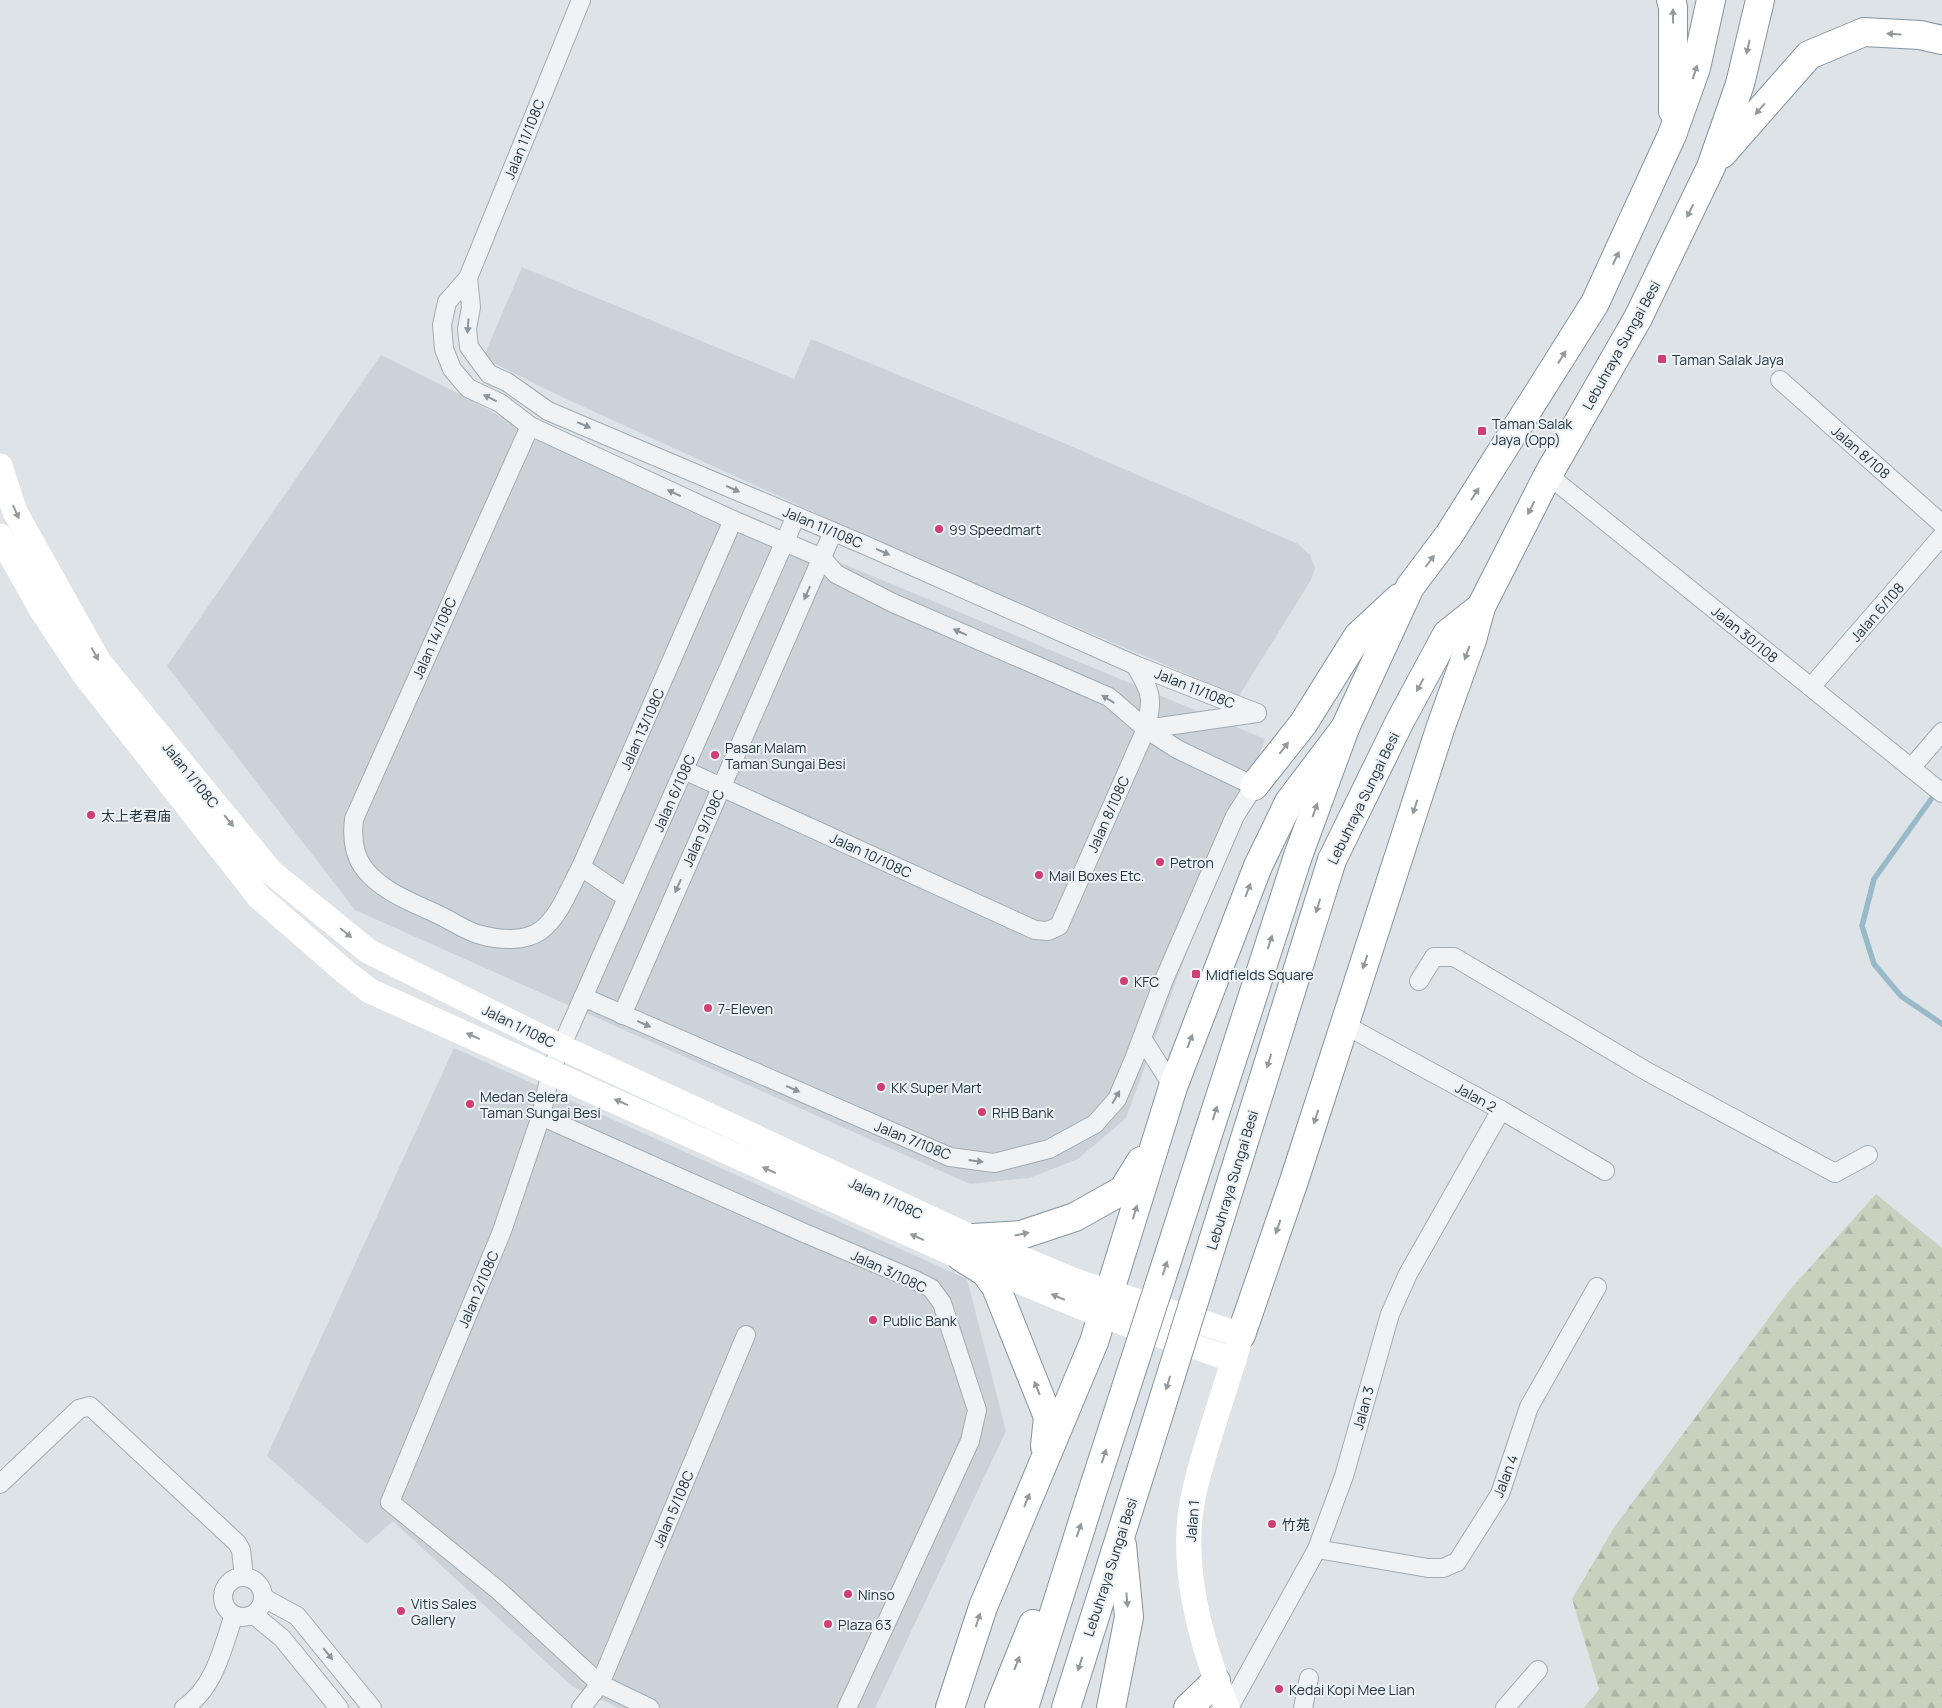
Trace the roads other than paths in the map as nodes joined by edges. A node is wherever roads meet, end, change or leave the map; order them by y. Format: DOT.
graph roads {
  1 [pos="581,0"];
  2 [pos="1671,0"];
  3 [pos="1711,0"];
  4 [pos="1760,0"];
  5 [pos="1942,40"];
  6 [pos="1672,135"];
  7 [pos="1711,167"];
  8 [pos="468,278"];
  9 [pos="1780,380"];
  10 [pos="530,426"];
  11 [pos="0,466"];
  12 [pos="1548,475"];
  13 [pos="796,516"];
  14 [pos="733,520"];
  15 [pos="1942,524"];
  16 [pos="833,532"];
  17 [pos="0,536"];
  18 [pos="1942,536"];
  19 [pos="785,542"];
  20 [pos="822,558"];
  21 [pos="1410,587"];
  22 [pos="1481,607"];
  23 [pos="1135,664"];
  24 [pos="1812,687"];
  25 [pos="1345,728"];
  26 [pos="1146,729"];
  27 [pos="1942,732"];
  28 [pos="684,770"];
  29 [pos="1914,771"];
  30 [pos="1254,786"];
  31 [pos="721,787"];
  32 [pos="1942,793"];
  33 [pos="581,867"];
  34 [pos="627,898"];
  35 [pos="1059,926"];
  36 [pos="540,932"];
  37 [pos="1419,981"];
  38 [pos="583,997"];
  39 [pos="622,1015"];
  40 [pos="1345,1025"];
  41 [pos="1142,1038"];
  42 [pos="561,1047"];
  43 [pos="550,1070"];
  44 [pos="1173,1087"];
  45 [pos="1501,1110"];
  46 [pos="541,1116"];
  47 [pos="1157,1137"];
  48 [pos="1868,1156"];
  49 [pos="1605,1171"];
  50 [pos="967,1248"];
  51 [pos="1597,1287"];
  52 [pos="1107,1304"];
  53 [pos="746,1335"];
  54 [pos="1237,1348"];
  55 [pos="1040,1469"];
  56 [pos="0,1484"];
  57 [pos="1121,1534"];
  58 [pos="1317,1548"];
  59 [pos="1070,1559"];
  60 [pos="244,1577"];
  61 [pos="264,1598"];
  62 [pos="234,1615"];
  63 [pos="254,1615"];
  64 [pos="1538,1670"];
  65 [pos="1309,1678"];
  66 [pos="1216,1682"];
  67 [pos="600,1684"];
  68 [pos="954,1696"];
  69 [pos="184,1708"];
  70 [pos="339,1708"];
  71 [pos="372,1708"];
  72 [pos="581,1708"];
  73 [pos="650,1708"];
  74 [pos="847,1708"];
  75 [pos="941,1708"];
  76 [pos="999,1708"];
  77 [pos="1024,1708"];
  78 [pos="1066,1708"];
  79 [pos="1111,1708"];
  80 [pos="1188,1708"];
  81 [pos="1228,1708"];
  82 [pos="1303,1708"];
  83 [pos="1505,1708"];
  1 -- 8 [label="street, Jalan 11/108C"];
  6 -- 2 [label="highway, one-way"];
  6 -- 3 [label="highway, one-way"];
  4 -- 7 [label="highway, Lebuhraya Sungai Besi, one-way"];
  5 -- 7 [label="highway, one-way"];
  21 -- 6 [label="highway, one-way"];
  7 -- 12 [label="highway, Lebuhraya Sungai Besi, one-way"];
  10 -- 8 [label="street, Jalan 11/108C, one-way"];
  8 -- 13 [label="street, Jalan 11/108C, one-way"];
  9 -- 15 [label="street, Jalan 8/108"];
  14 -- 10 [label="street, Jalan 11/108C, one-way"];
  10 -- 36 [label="street, Jalan 14/108C"];
  11 -- 42 [label="street, Jalan 1/108C, one-way"];
  12 -- 22 [label="highway, Lebuhraya Sungai Besi, one-way"];
  12 -- 24 [label="street, Jalan 30/108"];
  13 -- 16 [label="street, Jalan 11/108C"];
  13 -- 19 [label="street, Jalan 6/108C"];
  14 -- 19 [label="street, Jalan 11/108C"];
  14 -- 33 [label="street, Jalan 13/108C"];
  16 -- 20 [label="street, Jalan 9/108C"];
  16 -- 23 [label="street, Jalan 11/108C, one-way"];
  43 -- 17 [label="street, Jalan 1/108C, one-way"];
  18 -- 24 [label="street, Jalan 6/108"];
  19 -- 20 [label="street, Jalan 11/108C"];
  19 -- 28 [label="street, Jalan 6/108C"];
  26 -- 20 [label="street, Jalan 11/108C, one-way"];
  20 -- 31 [label="street, Jalan 9/108C, one-way"];
  21 -- 25 [label="highway"];
  30 -- 21 [label="highway, one-way"];
  22 -- 40 [label="highway, one-way"];
  22 -- 57 [label="highway, Lebuhraya Sungai Besi, one-way, bridge"];
  23 -- 26 [label="street, Jalan 8/108C"];
  23 -- 26 [label="street, Jalan 11/108C"];
  24 -- 29 [label="street, Jalan 30/108"];
  44 -- 25 [label="highway, one-way"];
  59 -- 25 [label="highway, one-way, bridge"];
  26 -- 30 [label="street, Jalan 11/108C"];
  26 -- 35 [label="street, Jalan 8/108C"];
  27 -- 29 [label="street"];
  28 -- 31 [label="street, Jalan 10/108C"];
  28 -- 34 [label="street, Jalan 6/108C"];
  29 -- 32 [label="street, Jalan 30/108"];
  30 -- 41 [label="street, Jalan 7/108C"];
  31 -- 35 [label="street, Jalan 10/108C"];
  31 -- 39 [label="street, Jalan 9/108C, one-way"];
  33 -- 34 [label="street"];
  33 -- 36 [label="street, Jalan 13/108C"];
  34 -- 38 [label="street, Jalan 6/108C"];
  37 -- 48 [label="street"];
  38 -- 39 [label="street, Jalan 7/108C"];
  38 -- 42 [label="street, Jalan 6/108C"];
  39 -- 41 [label="street, Jalan 7/108C, one-way"];
  40 -- 45 [label="street, Jalan 2"];
  40 -- 54 [label="highway, one-way"];
  41 -- 44 [label="street"];
  42 -- 43 [label="street, Jalan 6/108C"];
  42 -- 50 [label="street, Jalan 1/108C"];
  43 -- 46 [label="street, Jalan 2/108C"];
  50 -- 43 [label="street, Jalan 1/108C, one-way"];
  44 -- 47 [label="highway"];
  45 -- 49 [label="street, Jalan 2"];
  45 -- 58 [label="street, Jalan 3"];
  46 -- 67 [label="street, Jalan 2/108C"];
  46 -- 74 [label="street, Jalan 3/108C"];
  50 -- 47 [label="highway, one-way"];
  52 -- 47 [label="highway, one-way"];
  50 -- 52 [label="street, Jalan 1/108C"];
  55 -- 50 [label="highway, one-way"];
  51 -- 58 [label="street, Jalan 4"];
  52 -- 54 [label="street, Jalan 1/108C"];
  52 -- 55 [label="highway"];
  53 -- 67 [label="street, Jalan 5/108C"];
  54 -- 66 [label="street, Jalan 1"];
  68 -- 55 [label="highway, one-way"];
  56 -- 60 [label="street"];
  57 -- 78 [label="highway, Lebuhraya Sungai Besi, one-way"];
  57 -- 79 [label="highway, one-way"];
  58 -- 81 [label="street, Jalan 3"];
  76 -- 59 [label="highway, one-way"];
  59 -- 77 [label="highway"];
  60 -- 61 [label="street"];
  60 -- 62 [label="street"];
  61 -- 63 [label="street"];
  61 -- 71 [label="street, one-way"];
  62 -- 63 [label="street"];
  62 -- 69 [label="street"];
  63 -- 70 [label="street"];
  64 -- 83 [label="street"];
  65 -- 82 [label="street"];
  66 -- 80 [label="highway"];
  66 -- 81 [label="street, Jalan 1"];
  67 -- 72 [label="street, Jalan 5/108C"];
  67 -- 73 [label="street"];
  68 -- 75 [label="street"];
}
